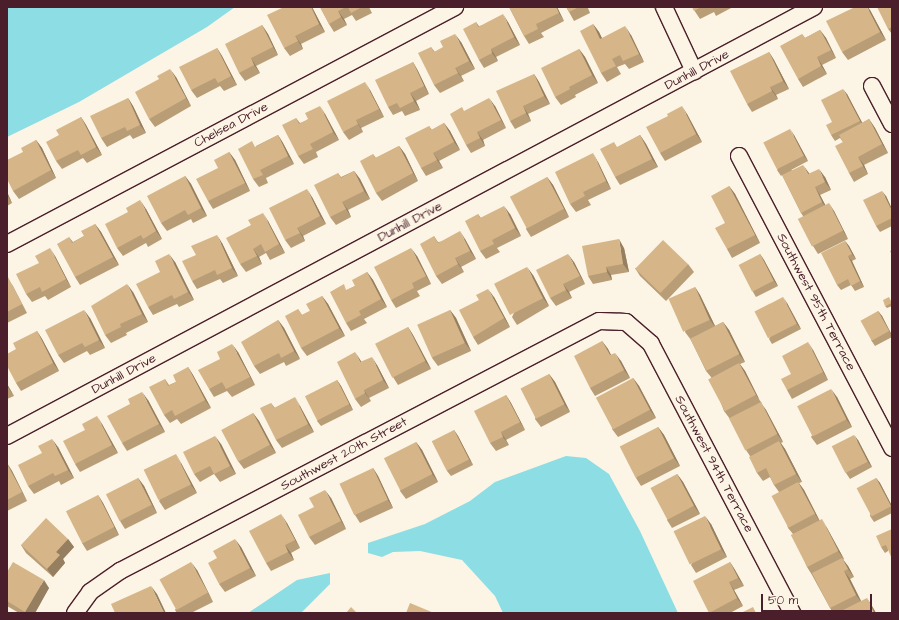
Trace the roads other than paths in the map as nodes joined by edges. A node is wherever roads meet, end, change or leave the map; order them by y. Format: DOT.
graph roads {
  1 [pos="455,7"];
  2 [pos="664,7"];
  3 [pos="814,7"];
  4 [pos="694,71"];
  5 [pos="872,86"];
  6 [pos="892,124"];
  7 [pos="740,156"];
  8 [pos="7,244"];
  9 [pos="626,322"];
  10 [pos="7,436"];
  11 [pos="892,448"];
  12 [pos="75,613"];
  13 [pos="792,613"];
  1 -- 8 [label="street, Chelsea Drive"];
  2 -- 4 [label="street"];
  3 -- 4 [label="street, Dunhill Drive"];
  4 -- 10 [label="street, Dunhill Drive"];
  5 -- 6 [label="street"];
  7 -- 11 [label="street, Southwest 95th Terrace"];
  9 -- 12 [label="street, Southwest 20th Street"];
  9 -- 13 [label="street, Southwest 94th Terrace"];
}
